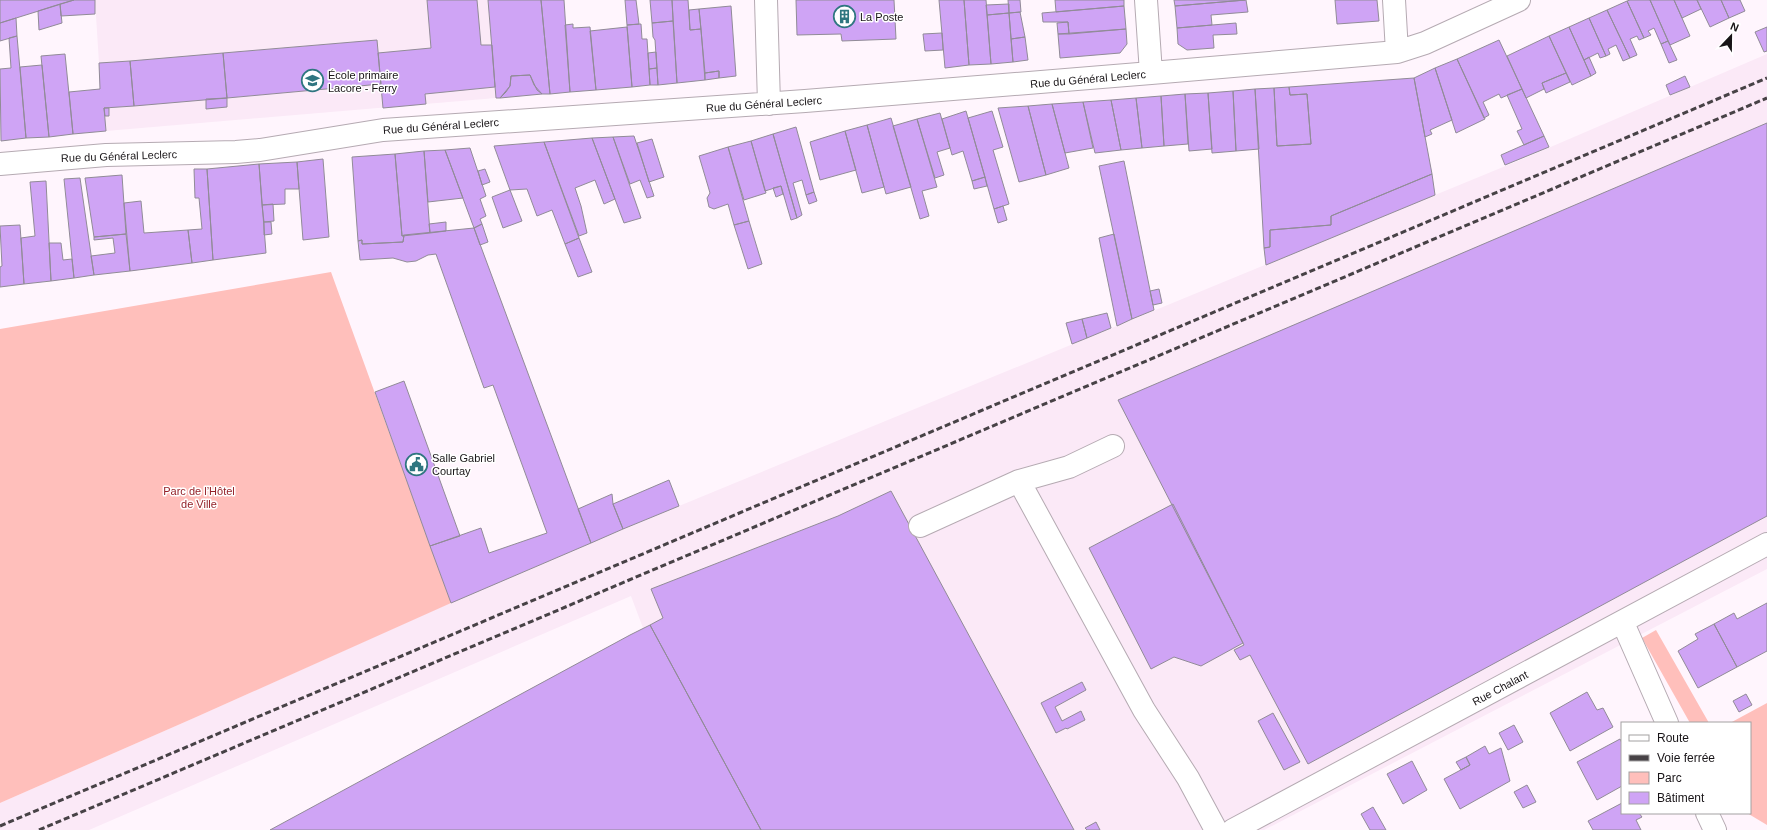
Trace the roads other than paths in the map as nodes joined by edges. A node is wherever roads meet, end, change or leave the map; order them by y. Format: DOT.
graph roads {
  1 [pos="766,0"];
  2 [pos="1146,0"];
  3 [pos="1394,0"];
  4 [pos="1519,0"];
  5 [pos="1397,52"];
  6 [pos="1152,74"];
  7 [pos="769,104"];
  8 [pos="0,164"];
  9 [pos="1113,446"];
  10 [pos="1019,481"];
  11 [pos="920,526"];
  12 [pos="1767,544"];
  13 [pos="1623,623"];
  14 [pos="1667,722"];
  15 [pos="1707,814"];
  16 [pos="1216,830"];
  17 [pos="1233,830"];
  18 [pos="1715,830"];
  1 -- 7 [label="street"];
  2 -- 6 [label="street"];
  3 -- 5 [label="street"];
  4 -- 5 [label="street, Rue du Général Leclerc"];
  5 -- 6 [label="street, Rue du Général Leclerc"];
  6 -- 7 [label="street, Rue du Général Leclerc"];
  7 -- 8 [label="street, Rue du Général Leclerc"];
  9 -- 10 [label="street"];
  10 -- 11 [label="street"];
  10 -- 16 [label="street"];
  12 -- 13 [label="street, Rue Chalant"];
  13 -- 14 [label="street"];
  13 -- 17 [label="street, Rue Chalant"];
  15 -- 18 [label="street"];
}
